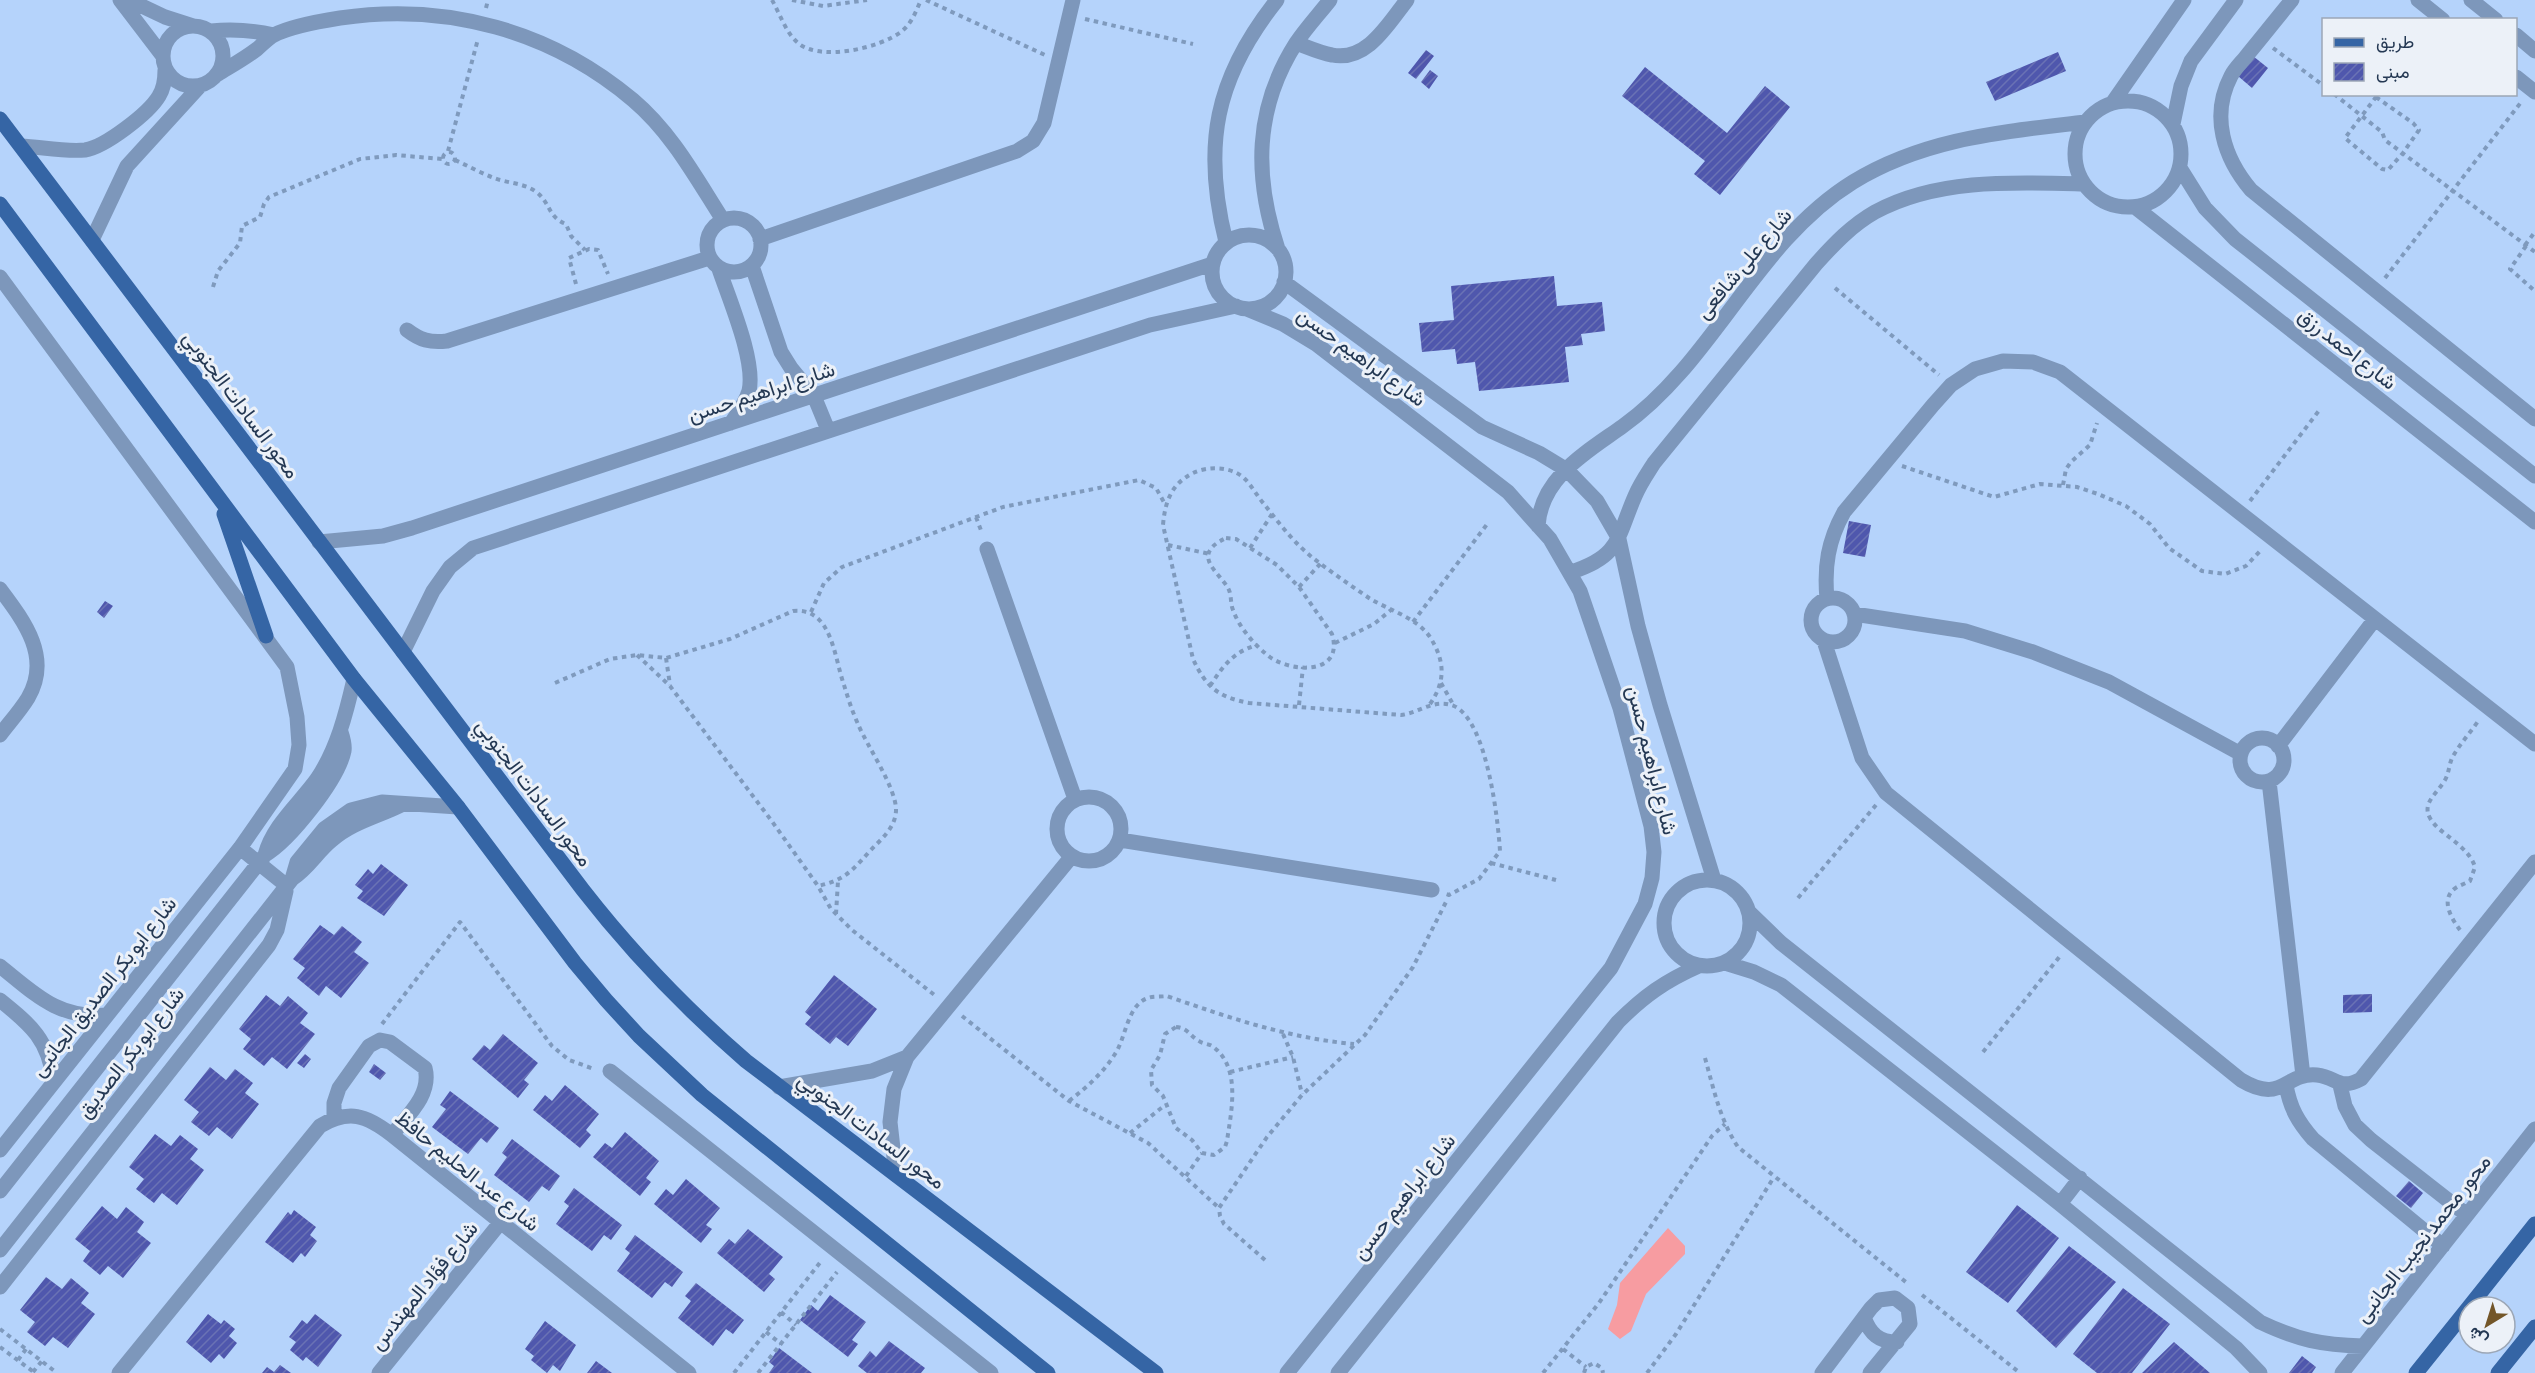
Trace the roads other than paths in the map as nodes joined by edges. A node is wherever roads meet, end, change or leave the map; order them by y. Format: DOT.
graph roads {
  1 [pos="120,0"];
  2 [pos="129,0"];
  3 [pos="1073,0"];
  4 [pos="1277,0"];
  5 [pos="1330,0"];
  6 [pos="1407,0"];
  7 [pos="2184,0"];
  8 [pos="2236,0"];
  9 [pos="2292,0"];
  10 [pos="2418,0"];
  11 [pos="2471,0"];
  12 [pos="2440,18"];
  13 [pos="2494,18"];
  14 [pos="193,26"];
  15 [pos="211,32"];
  16 [pos="274,35"];
  17 [pos="2517,36"];
  18 [pos="1296,43"];
  19 [pos="2535,51"];
  20 [pos="164,63"];
  21 [pos="218,74"];
  22 [pos="2517,78"];
  23 [pos="199,87"];
  24 [pos="2533,90"];
  25 [pos="2113,102"];
  26 [pos="0,119"];
  27 [pos="2085,122"];
  28 [pos="2173,124"];
  29 [pos="21,146"];
  30 [pos="2180,168"];
  31 [pos="2084,184"];
  32 [pos="0,204"];
  33 [pos="2135,207"];
  34 [pos="723,220"];
  35 [pos="760,239"];
  36 [pos="92,240"];
  37 [pos="1226,242"];
  38 [pos="1278,249"];
  39 [pos="714,263"];
  40 [pos="1212,264"];
  41 [pos="752,266"];
  42 [pos="0,278"];
  43 [pos="1284,282"];
  44 [pos="1242,307"];
  45 [pos="407,330"];
  46 [pos="814,396"];
  47 [pos="2535,419"];
  48 [pos="730,423"];
  49 [pos="828,430"];
  50 [pos="1567,470"];
  51 [pos="2535,476"];
  52 [pos="218,498"];
  53 [pos="2535,522"];
  54 [pos="1538,526"];
  55 [pos="1618,539"];
  56 [pos="319,542"];
  57 [pos="987,549"];
  58 [pos="1570,572"];
  59 [pos="0,590"];
  60 [pos="1827,598"];
  61 [pos="1854,614"];
  62 [pos="2375,619"];
  63 [pos="266,636"];
  64 [pos="1824,641"];
  65 [pos="403,652"];
  66 [pos="354,679"];
  67 [pos="0,735"];
  68 [pos="2535,744"];
  69 [pos="2278,746"];
  70 [pos="2241,754"];
  71 [pos="2269,781"];
  72 [pos="1075,799"];
  73 [pos="458,807"];
  74 [pos="1120,840"];
  75 [pos="240,848"];
  76 [pos="1072,856"];
  77 [pos="262,859"];
  78 [pos="2535,862"];
  79 [pos="1714,880"];
  80 [pos="290,883"];
  81 [pos="1432,890"];
  82 [pos="1645,904"];
  83 [pos="1665,912"];
  84 [pos="1750,913"];
  85 [pos="1725,963"];
  86 [pos="0,966"];
  87 [pos="1699,966"];
  88 [pos="129,987"];
  89 [pos="0,1000"];
  90 [pos="149,1003"];
  91 [pos="107,1015"];
  92 [pos="907,1057"];
  93 [pos="610,1071"];
  94 [pos="2303,1076"];
  95 [pos="54,1082"];
  96 [pos="2286,1085"];
  97 [pos="2340,1085"];
  98 [pos="779,1087"];
  99 [pos="334,1118"];
  100 [pos="2535,1129"];
  101 [pos="392,1135"];
  102 [pos="0,1150"];
  103 [pos="896,1175"];
  104 [pos="2080,1178"];
  105 [pos="0,1191"];
  106 [pos="2060,1204"];
  107 [pos="2467,1215"];
  108 [pos="500,1223"];
  109 [pos="2535,1224"];
  110 [pos="2443,1246"];
  111 [pos="0,1250"];
  112 [pos="0,1287"];
  113 [pos="2479,1295"];
  114 [pos="1864,1317"];
  115 [pos="2457,1322"];
  116 [pos="2535,1327"];
  117 [pos="1897,1342"];
  118 [pos="2363,1346"];
  119 [pos="119,1373"];
  120 [pos="379,1373"];
  121 [pos="689,1373"];
  122 [pos="991,1373"];
  123 [pos="1048,1373"];
  124 [pos="1156,1373"];
  125 [pos="1287,1373"];
  126 [pos="1338,1373"];
  127 [pos="1822,1373"];
  128 [pos="1870,1373"];
  129 [pos="2260,1373"];
  130 [pos="2342,1373"];
  131 [pos="2416,1373"];
  132 [pos="2498,1373"];
  1 -- 20 [label="street"];
  2 -- 14 [label="street"];
  3 -- 35 [label="street"];
  4 -- 37 [label="street"];
  5 -- 18 [label="street"];
  6 -- 18 [label="street"];
  7 -- 25 [label="street"];
  8 -- 28 [label="street"];
  9 -- 47 [label="street"];
  10 -- 12 [label="street"];
  11 -- 13 [label="street"];
  14 -- 15 [label="street"];
  14 -- 20 [label="street"];
  15 -- 16 [label="street"];
  15 -- 21 [label="street"];
  16 -- 21 [label="street"];
  16 -- 34 [label="street"];
  17 -- 19 [label="street"];
  18 -- 38 [label="street"];
  20 -- 23 [label="street"];
  20 -- 29 [label="street"];
  21 -- 23 [label="street"];
  22 -- 24 [label="street"];
  23 -- 36 [label="street"];
  25 -- 27 [label="street"];
  25 -- 28 [label="street"];
  26 -- 29 [label="main road, محور السادات الجنوبي"];
  27 -- 31 [label="street"];
  27 -- 50 [label="street, شارع على شافعى"];
  28 -- 30 [label="street"];
  29 -- 36 [label="main road, محور السادات الجنوبي"];
  30 -- 33 [label="street"];
  30 -- 51 [label="street, شارع احمد رزق"];
  31 -- 33 [label="street"];
  31 -- 55 [label="street"];
  32 -- 52 [label="main road"];
  33 -- 53 [label="street, شارع احمد رزق"];
  34 -- 35 [label="street"];
  34 -- 39 [label="street"];
  35 -- 41 [label="street"];
  36 -- 56 [label="main road, محور السادات الجنوبي"];
  37 -- 38 [label="street"];
  37 -- 40 [label="street"];
  38 -- 43 [label="street"];
  39 -- 41 [label="street"];
  39 -- 45 [label="street"];
  39 -- 48 [label="street"];
  40 -- 44 [label="street"];
  40 -- 46 [label="street, شارع ابراهيم حسن"];
  41 -- 46 [label="street"];
  42 -- 63 [label="street, شارع ابو بكر الصديق الجانبى"];
  43 -- 44 [label="street"];
  43 -- 50 [label="street, شارع ابراهيم حسن"];
  44 -- 49 [label="street"];
  44 -- 54 [label="street, شارع ابراهيم حسن"];
  46 -- 48 [label="street, شارع ابراهيم حسن"];
  46 -- 49 [label="street"];
  48 -- 56 [label="street, شارع ابراهيم حسن"];
  49 -- 65 [label="street"];
  50 -- 54 [label="street, شارع على شافعى"];
  50 -- 55 [label="street, شارع ابراهيم حسن"];
  52 -- 63 [label="main road"];
  52 -- 66 [label="main road"];
  54 -- 58 [label="street, شارع ابراهيم حسن"];
  55 -- 58 [label="street"];
  55 -- 79 [label="street, شارع ابراهيم حسن"];
  56 -- 65 [label="main road, محور السادات الجنوبي"];
  57 -- 72 [label="street"];
  58 -- 82 [label="street, شارع ابراهيم حسن"];
  59 -- 67 [label="street"];
  60 -- 61 [label="street"];
  60 -- 62 [label="street"];
  60 -- 64 [label="street"];
  61 -- 64 [label="street"];
  61 -- 70 [label="street"];
  62 -- 68 [label="street"];
  62 -- 69 [label="street"];
  63 -- 75 [label="street, شارع ابو بكر الصديق الجانبى"];
  64 -- 96 [label="street"];
  65 -- 98 [label="main road, محور السادات الجنوبي"];
  66 -- 73 [label="main road"];
  66 -- 77 [label="street, شارع ابو بكر الصديق"];
  69 -- 70 [label="street"];
  69 -- 71 [label="street"];
  70 -- 71 [label="street"];
  71 -- 94 [label="street"];
  72 -- 74 [label="street"];
  72 -- 76 [label="street"];
  73 -- 80 [label="street, شارع ابو بكر الصديق"];
  73 -- 123 [label="main road"];
  74 -- 76 [label="street"];
  74 -- 81 [label="street"];
  75 -- 77 [label="street"];
  75 -- 88 [label="street, شارع ابو بكر الصديق الجانبى"];
  76 -- 92 [label="street"];
  77 -- 80 [label="street"];
  77 -- 90 [label="street, شارع ابو بكر الصديق"];
  78 -- 97 [label="street"];
  79 -- 83 [label="street"];
  79 -- 84 [label="street"];
  80 -- 111 [label="street, شارع ابو بكر الصديق"];
  80 -- 112 [label="street"];
  82 -- 83 [label="street"];
  82 -- 125 [label="street, شارع ابراهيم حسن"];
  83 -- 87 [label="street"];
  84 -- 85 [label="street"];
  84 -- 104 [label="street"];
  85 -- 87 [label="street"];
  85 -- 106 [label="street"];
  86 -- 91 [label="street"];
  87 -- 126 [label="street"];
  88 -- 90 [label="street"];
  88 -- 91 [label="street, شارع ابو بكر الصديق الجانبى"];
  89 -- 95 [label="street"];
  90 -- 105 [label="street, شارع ابو بكر الصديق"];
  91 -- 95 [label="street, شارع ابو بكر الصديق الجانبى"];
  92 -- 98 [label="street"];
  92 -- 103 [label="street"];
  93 -- 122 [label="street"];
  94 -- 96 [label="street"];
  94 -- 97 [label="street"];
  95 -- 102 [label="street, شارع ابو بكر الصديق الجانبى"];
  96 -- 110 [label="street"];
  97 -- 107 [label="street"];
  98 -- 103 [label="main road, محور السادات الجنوبي"];
  99 -- 101 [label="street, شارع عبد الحليم حافظ"];
  99 -- 101 [label="street"];
  99 -- 119 [label="street"];
  100 -- 107 [label="street, محور محمد نجيب الجانبى"];
  101 -- 108 [label="street, شارع عبد الحليم حافظ"];
  103 -- 124 [label="main road, محور السادات الجنوبي"];
  104 -- 106 [label="street"];
  104 -- 118 [label="street"];
  106 -- 129 [label="street"];
  107 -- 110 [label="street, محور محمد نجيب الجانبى"];
  108 -- 120 [label="street, شارع فؤاد المهندس"];
  108 -- 121 [label="street, شارع عبد الحليم حافظ"];
  109 -- 113 [label="main road"];
  110 -- 118 [label="street, محور محمد نجيب الجانبى"];
  114 -- 117 [label="street"];
  114 -- 117 [label="street"];
  114 -- 127 [label="street"];
  115 -- 131 [label="main road"];
  116 -- 132 [label="main road"];
  117 -- 128 [label="street"];
  118 -- 130 [label="street, محور محمد نجيب الجانبى"];
}
